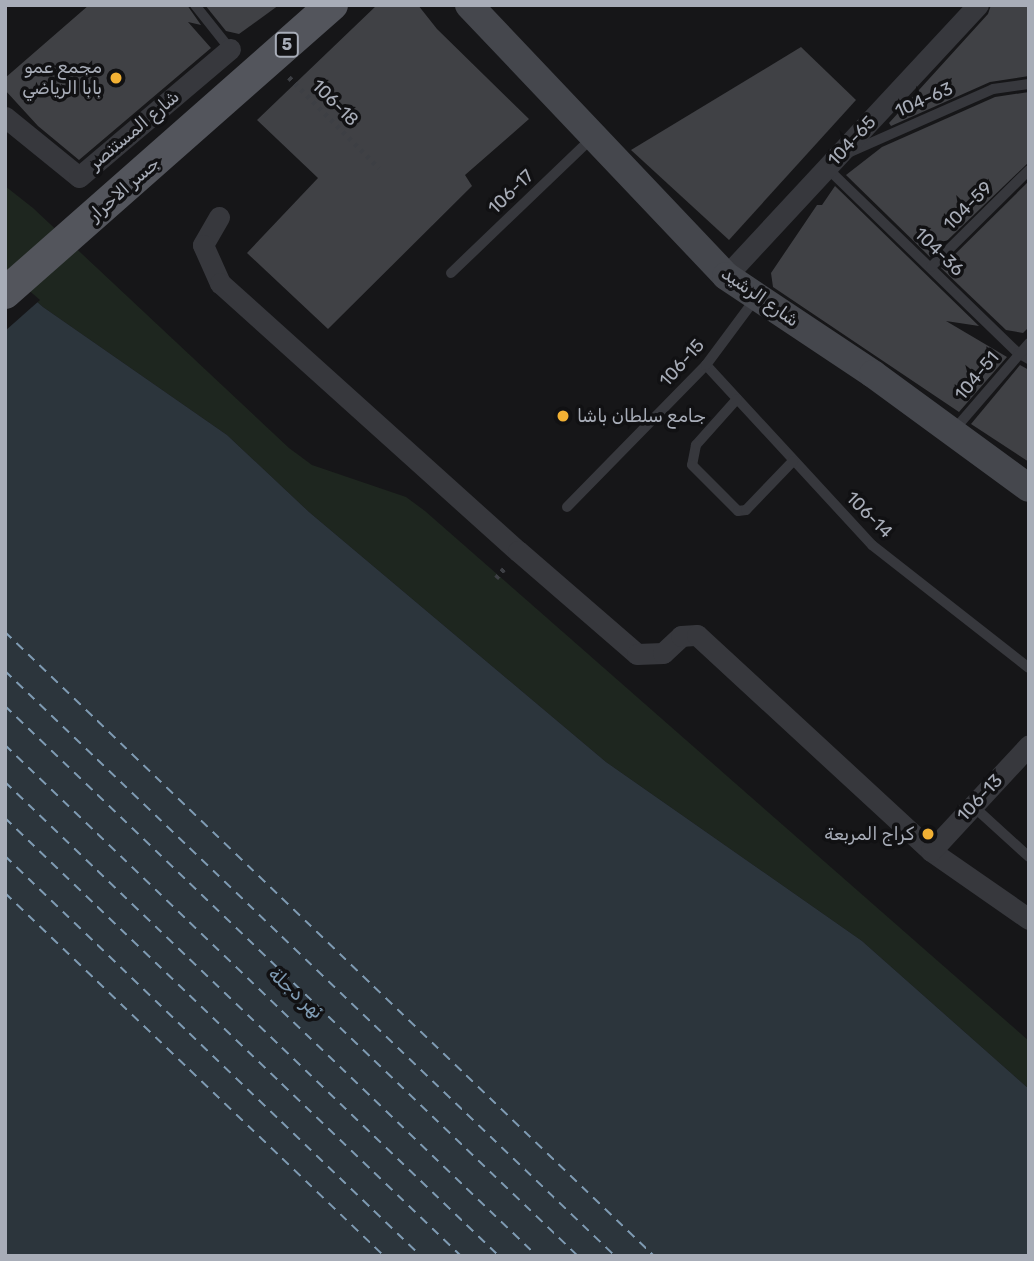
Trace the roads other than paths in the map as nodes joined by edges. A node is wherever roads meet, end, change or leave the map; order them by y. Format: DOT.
graph roads {
  1 [pos="195,5"];
  2 [pos="332,5"];
  3 [pos="978,5"];
  4 [pos="477,8"];
  5 [pos="230,49"];
  6 [pos="1029,85"];
  7 [pos="5,117"];
  8 [pos="594,136"];
  9 [pos="831,163"];
  10 [pos="1029,170"];
  11 [pos="219,217"];
  12 [pos="931,267"];
  13 [pos="451,273"];
  14 [pos="726,276"];
  15 [pos="5,293"];
  16 [pos="757,297"];
  17 [pos="1029,343"];
  18 [pos="1024,356"];
  19 [pos="706,365"];
  20 [pos="737,399"];
  21 [pos="952,432"];
  22 [pos="793,461"];
  23 [pos="1029,488"];
  24 [pos="567,507"];
  25 [pos="1029,668"];
  26 [pos="1029,745"];
  27 [pos="973,806"];
  28 [pos="931,851"];
  29 [pos="1029,857"];
  30 [pos="1029,919"];
  1 -- 5 [label="lane"];
  2 -- 15 [label="main road, جسر الاحرار / 5"];
  3 -- 9 [label="street, 104-65"];
  4 -- 8 [label="main road, شارع الرشيد"];
  5 -- 7 [label="street, شارع المستنصر"];
  6 -- 9 [label="lane, 104-63"];
  8 -- 13 [label="lane, 106-17"];
  8 -- 14 [label="main road, شارع الرشيد"];
  9 -- 12 [label="lane, 104-36"];
  9 -- 14 [label="street, 104-65"];
  10 -- 12 [label="lane, 104-59"];
  11 -- 28 [label="street"];
  12 -- 18 [label="lane, 104-36"];
  14 -- 16 [label="main road, شارع الرشيد"];
  16 -- 19 [label="lane, 106-15"];
  16 -- 21 [label="main road, شارع الرشيد"];
  17 -- 18 [label="lane, 104-51"];
  18 -- 21 [label="lane, 104-51"];
  19 -- 20 [label="lane, 106-14"];
  19 -- 24 [label="lane, 106-15"];
  20 -- 22 [label="lane, 106-14"];
  20 -- 22 [label="lane"];
  21 -- 23 [label="main road, شارع الرشيد"];
  22 -- 25 [label="lane, 106-14"];
  26 -- 27 [label="street, 106-13"];
  27 -- 28 [label="street, 106-13"];
  27 -- 29 [label="lane"];
  28 -- 30 [label="street"];
}
